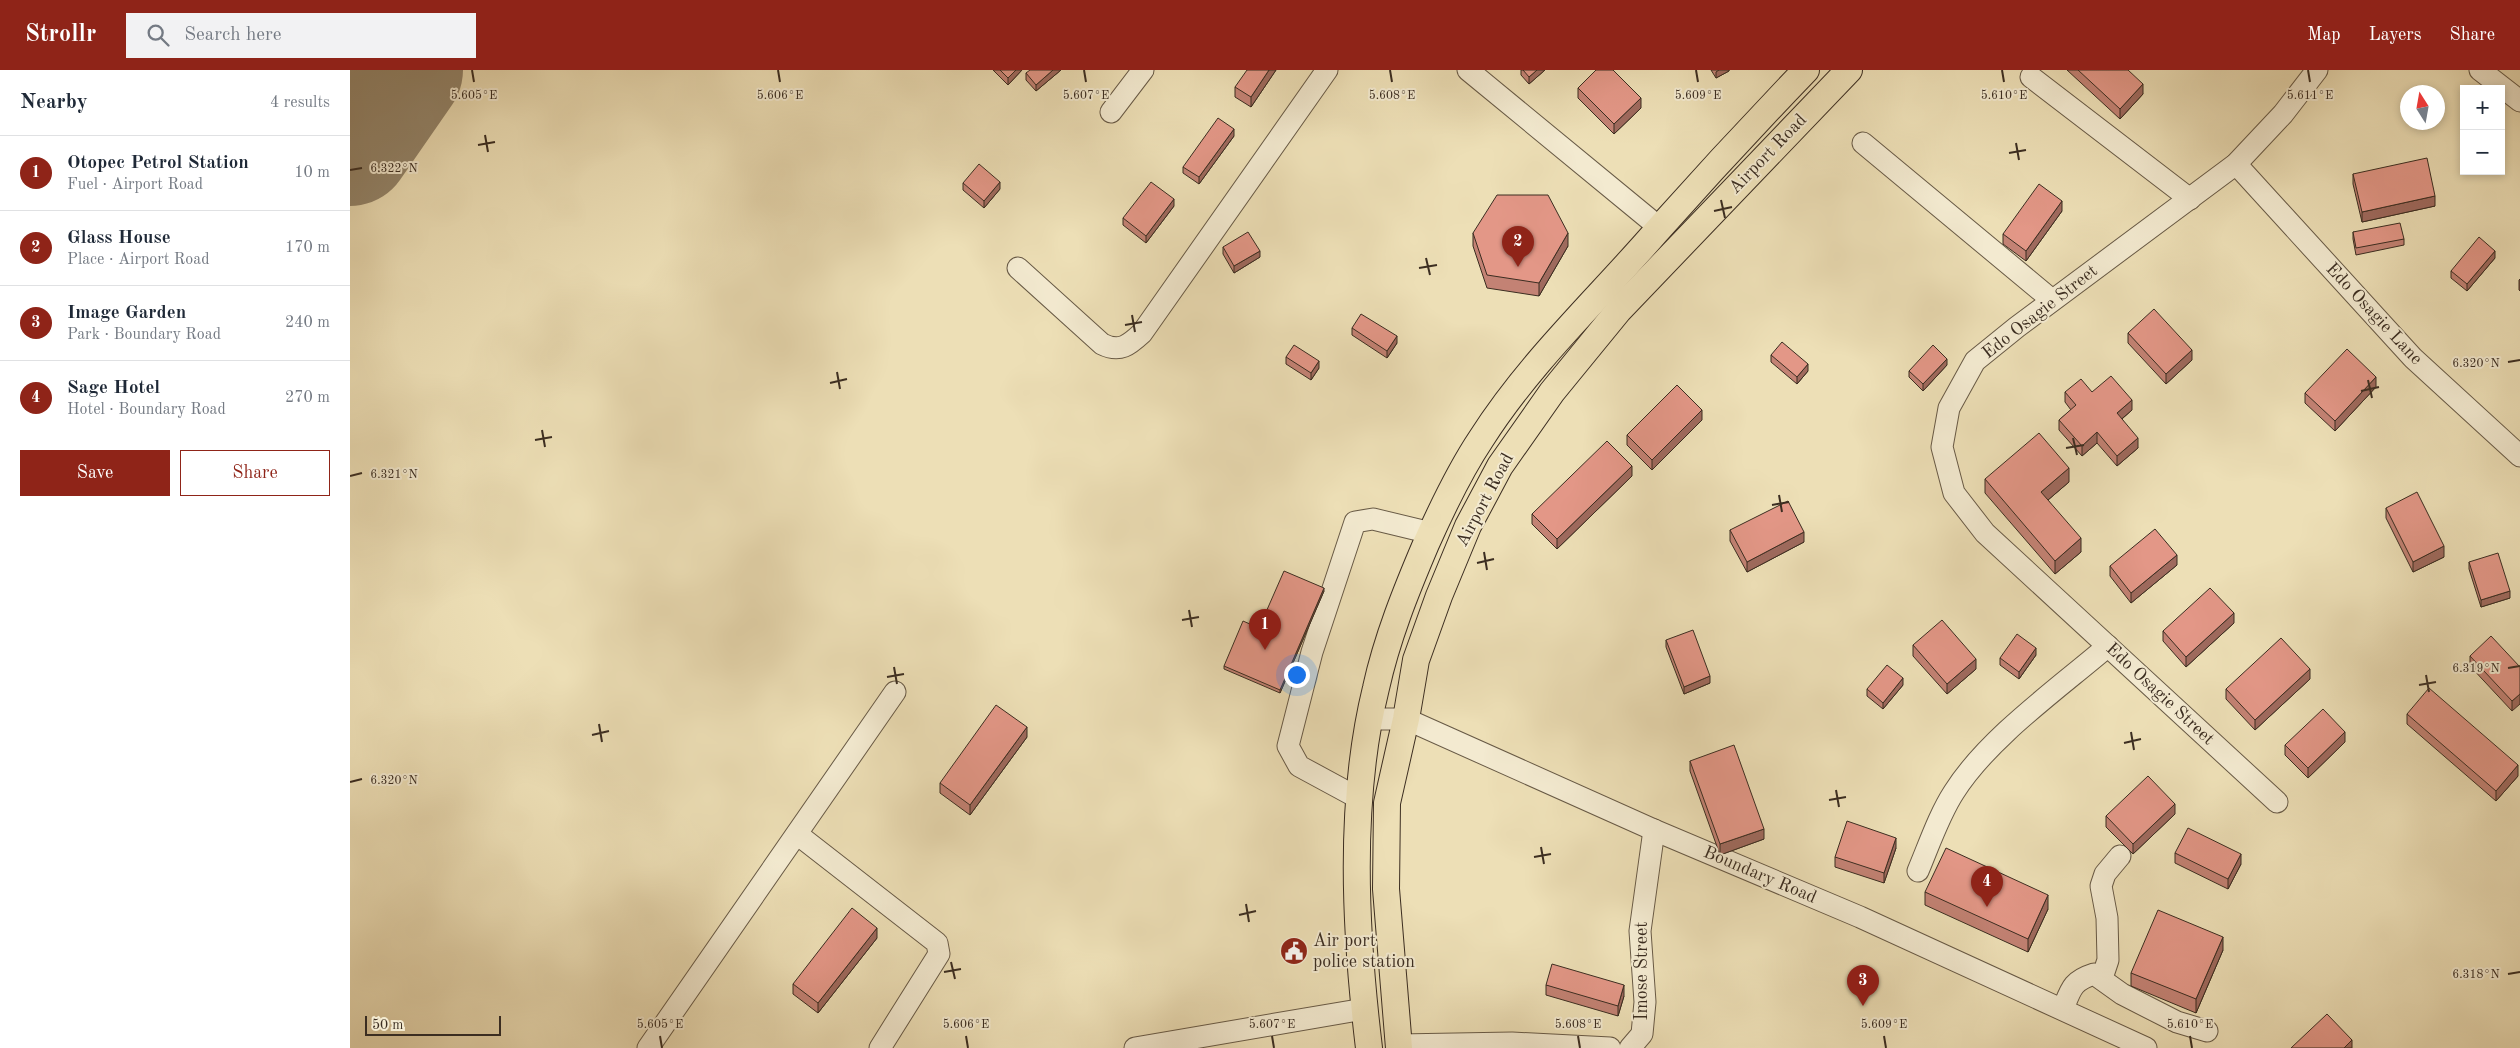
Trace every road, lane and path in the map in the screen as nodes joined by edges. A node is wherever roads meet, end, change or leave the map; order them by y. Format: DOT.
graph roads {
  1 [pos="1143,70"];
  2 [pos="1327,70"];
  3 [pos="1468,70"];
  4 [pos="1806,70"];
  5 [pos="1849,70"];
  6 [pos="2317,70"];
  7 [pos="2480,70"];
  8 [pos="2031,77"];
  9 [pos="2520,101"];
  10 [pos="1111,112"];
  11 [pos="1863,143"];
  12 [pos="2236,164"];
  13 [pos="2190,199"];
  14 [pos="1660,228"];
  15 [pos="1018,268"];
  16 [pos="2052,300"];
  17 [pos="2520,456"];
  18 [pos="1432,533"];
  19 [pos="2108,646"];
  20 [pos="895,692"];
  21 [pos="1370,720"];
  22 [pos="1406,720"];
  23 [pos="1360,799"];
  24 [pos="2277,802"];
  25 [pos="1654,830"];
  26 [pos="797,834"];
  27 [pos="2120,856"];
  28 [pos="1918,871"];
  29 [pos="2102,978"];
  30 [pos="1364,1009"];
  31 [pos="2063,1009"];
  32 [pos="2207,1031"];
  33 [pos="884,1046"];
  34 [pos="1399,1047"];
  35 [pos="648,1048"];
  36 [pos="1135,1048"];
  37 [pos="1369,1048"];
  38 [pos="1610,1048"];
  39 [pos="1630,1048"];
  40 [pos="2146,1048"];
  1 -- 10 [label="street"];
  2 -- 15 [label="street"];
  3 -- 14 [label="street"];
  4 -- 14 [label="main road, Airport Road"];
  5 -- 22 [label="main road, Airport Road"];
  6 -- 12 [label="street, Edo Osagie Street"];
  7 -- 9 [label="street"];
  8 -- 13 [label="street"];
  11 -- 16 [label="street"];
  12 -- 13 [label="street, Edo Osagie Street"];
  12 -- 17 [label="street, Edo Osagie Lane"];
  13 -- 16 [label="street, Edo Osagie Street"];
  14 -- 18 [label="main road, Airport Road"];
  16 -- 19 [label="street, Edo Osagie Street"];
  18 -- 21 [label="main road, Airport Road"];
  18 -- 23 [label="street"];
  19 -- 24 [label="street, Edo Osagie Street"];
  19 -- 28 [label="street"];
  20 -- 26 [label="street"];
  21 -- 22 [label="street, Boundary Road"];
  21 -- 23 [label="main road, Airport Road"];
  22 -- 25 [label="street, Boundary Road"];
  22 -- 34 [label="main road, Airport Road"];
  23 -- 30 [label="main road, Airport Road"];
  25 -- 31 [label="street, Boundary Road"];
  25 -- 39 [label="street, Imose Street"];
  26 -- 33 [label="street"];
  26 -- 35 [label="street"];
  27 -- 29 [label="street"];
  29 -- 31 [label="street"];
  29 -- 32 [label="street"];
  30 -- 36 [label="street"];
  30 -- 37 [label="main road, Airport Road"];
  31 -- 40 [label="street, Boundary Road"];
  34 -- 38 [label="street"];
}
